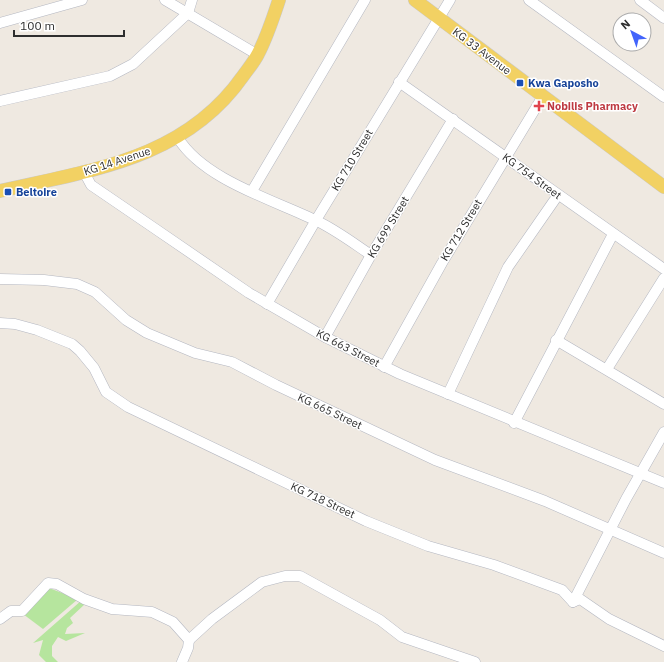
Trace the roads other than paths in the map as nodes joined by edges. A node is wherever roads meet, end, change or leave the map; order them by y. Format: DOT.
graph roads {
  1 [pos="82,0"];
  2 [pos="165,0"];
  3 [pos="192,0"];
  4 [pos="279,0"];
  5 [pos="365,0"];
  6 [pos="416,0"];
  7 [pos="450,0"];
  8 [pos="529,0"];
  9 [pos="640,0"];
  10 [pos="188,13"];
  11 [pos="664,18"];
  12 [pos="439,19"];
  13 [pos="0,23"];
  14 [pos="258,55"];
  15 [pos="399,82"];
  16 [pos="543,96"];
  17 [pos="664,97"];
  18 [pos="0,101"];
  19 [pos="453,119"];
  20 [pos="178,138"];
  21 [pos="506,157"];
  22 [pos="84,172"];
  23 [pos="664,187"];
  24 [pos="0,190"];
  25 [pos="252,191"];
  26 [pos="558,195"];
  27 [pos="316,220"];
  28 [pos="613,234"];
  29 [pos="371,255"];
  30 [pos="664,270"];
  31 [pos="664,278"];
  32 [pos="0,279"];
  33 [pos="267,304"];
  34 [pos="0,323"];
  35 [pos="325,337"];
  36 [pos="556,340"];
  37 [pos="384,367"];
  38 [pos="607,369"];
  39 [pos="448,394"];
  40 [pos="664,404"];
  41 [pos="514,423"];
  42 [pos="664,432"];
  43 [pos="640,474"];
  44 [pos="664,483"];
  45 [pos="610,530"];
  46 [pos="664,553"];
  47 [pos="573,602"];
  48 [pos="0,619"];
  49 [pos="189,640"];
  50 [pos="664,646"];
  51 [pos="182,662"];
  52 [pos="475,662"];
  1 -- 13 [label="street"];
  2 -- 10 [label="street"];
  3 -- 10 [label="street"];
  4 -- 14 [label="main road, KG 14 Avenue"];
  5 -- 25 [label="street"];
  6 -- 12 [label="main road, KG 33 Avenue"];
  7 -- 12 [label="street, KG 710 Street"];
  8 -- 17 [label="street"];
  9 -- 11 [label="street"];
  10 -- 14 [label="street"];
  10 -- 18 [label="street"];
  12 -- 15 [label="street, KG 710 Street"];
  12 -- 16 [label="main road, KG 33 Avenue"];
  14 -- 20 [label="main road, KG 14 Avenue"];
  15 -- 19 [label="street, KG 754 Street"];
  15 -- 27 [label="street, KG 710 Street"];
  16 -- 21 [label="street, KG 712 Street"];
  16 -- 23 [label="main road, KG 33 Avenue"];
  19 -- 21 [label="street, KG 754 Street"];
  19 -- 29 [label="street, KG 699 Street"];
  20 -- 22 [label="main road, KG 14 Avenue"];
  20 -- 25 [label="street"];
  21 -- 26 [label="street, KG 754 Street"];
  21 -- 37 [label="street, KG 712 Street"];
  22 -- 24 [label="main road, KG 14 Avenue"];
  22 -- 33 [label="street, KG 663 Street"];
  25 -- 27 [label="street"];
  26 -- 28 [label="street, KG 754 Street"];
  26 -- 39 [label="street"];
  27 -- 29 [label="street"];
  27 -- 33 [label="street, KG 710 Street"];
  28 -- 30 [label="street, KG 754 Street"];
  28 -- 36 [label="street"];
  29 -- 35 [label="street, KG 699 Street"];
  31 -- 38 [label="street"];
  32 -- 45 [label="street, KG 665 Street"];
  33 -- 35 [label="street, KG 663 Street"];
  34 -- 47 [label="street, KG 718 Street"];
  35 -- 37 [label="street, KG 663 Street"];
  36 -- 38 [label="street"];
  36 -- 41 [label="street"];
  37 -- 39 [label="street, KG 663 Street"];
  38 -- 40 [label="street"];
  39 -- 41 [label="street, KG 663 Street"];
  41 -- 43 [label="street, KG 663 Street"];
  42 -- 43 [label="street"];
  43 -- 44 [label="street, KG 663 Street"];
  43 -- 45 [label="street"];
  45 -- 46 [label="street, KG 665 Street"];
  45 -- 47 [label="street"];
  47 -- 50 [label="street, KG 718 Street"];
  48 -- 49 [label="street"];
  49 -- 51 [label="street"];
  49 -- 52 [label="street"];
}
